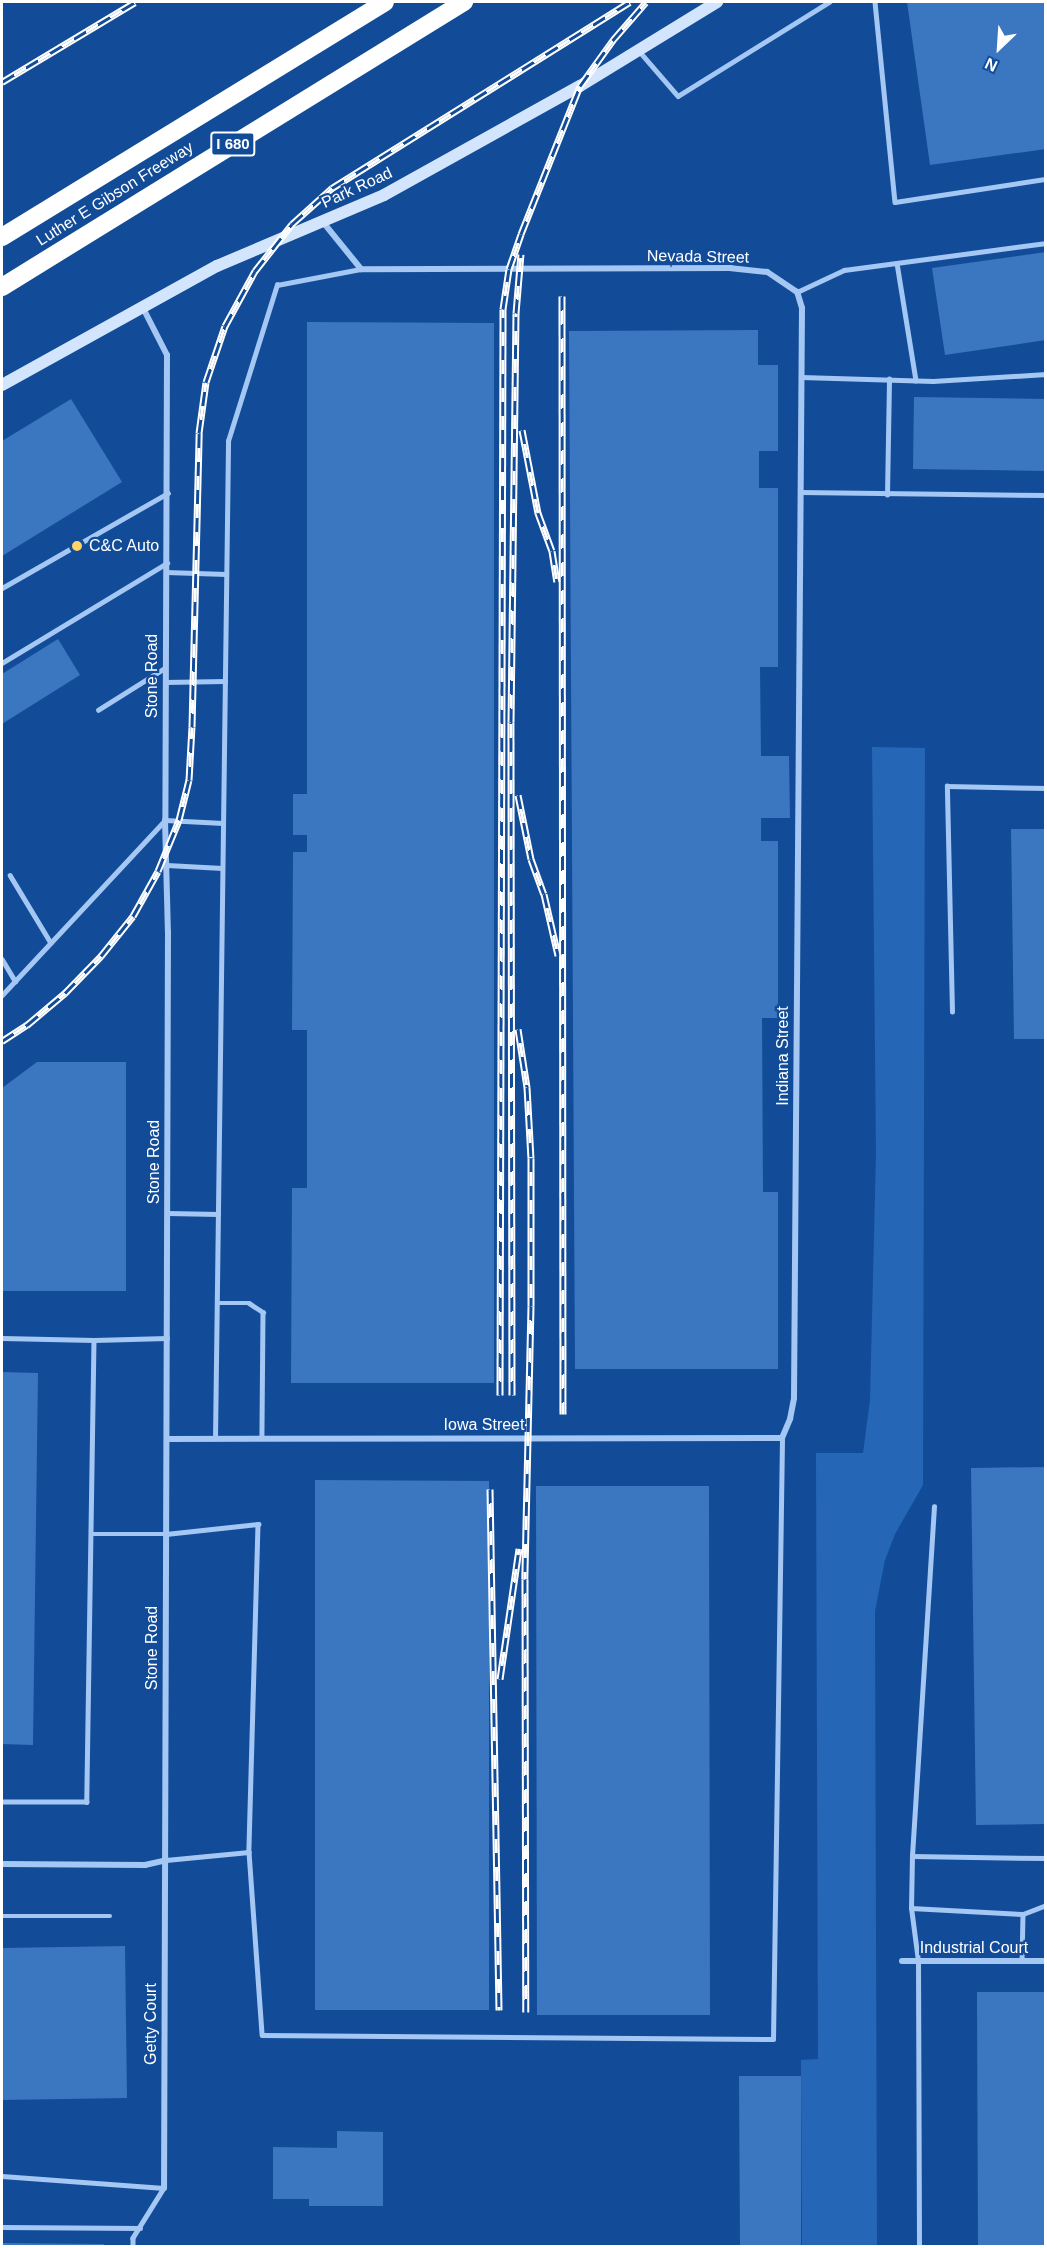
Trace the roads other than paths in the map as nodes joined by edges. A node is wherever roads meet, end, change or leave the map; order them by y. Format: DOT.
graph roads {
  1 [pos="384,2"];
  2 [pos="464,2"];
  3 [pos="717,2"];
  4 [pos="829,2"];
  5 [pos="875,2"];
  6 [pos="638,50"];
  7 [pos="1046,179"];
  8 [pos="323,222"];
  9 [pos="2,237"];
  10 [pos="1046,243"];
  11 [pos="897,263"];
  12 [pos="361,269"];
  13 [pos="2,287"];
  14 [pos="797,292"];
  15 [pos="141,306"];
  16 [pos="1046,374"];
  17 [pos="801,377"];
  18 [pos="889,380"];
  19 [pos="916,380"];
  20 [pos="2,385"];
  21 [pos="800,492"];
  22 [pos="168,493"];
  23 [pos="887,495"];
  24 [pos="1046,495"];
  25 [pos="167,563"];
  26 [pos="166,572"];
  27 [pos="226,574"];
  28 [pos="2,588"];
  29 [pos="2,663"];
  30 [pos="165,668"];
  31 [pos="225,681"];
  32 [pos="165,682"];
  33 [pos="98,710"];
  34 [pos="1046,788"];
  35 [pos="165,820"];
  36 [pos="223,823"];
  37 [pos="167,865"];
  38 [pos="222,868"];
  39 [pos="10,875"];
  40 [pos="51,943"];
  41 [pos="2,959"];
  42 [pos="15,981"];
  43 [pos="2,995"];
  44 [pos="952,1012"];
  45 [pos="168,1214"];
  46 [pos="218,1214"];
  47 [pos="217,1303"];
  48 [pos="2,1338"];
  49 [pos="167,1338"];
  50 [pos="94,1340"];
  51 [pos="262,1438"];
  52 [pos="782,1438"];
  53 [pos="167,1439"];
  54 [pos="215,1439"];
  55 [pos="934,1507"];
  56 [pos="93,1534"];
  57 [pos="166,1534"];
  58 [pos="2,1802"];
  59 [pos="249,1852"];
  60 [pos="912,1856"];
  61 [pos="1046,1858"];
  62 [pos="166,1860"];
  63 [pos="2,1864"];
  64 [pos="1046,1905"];
  65 [pos="910,1908"];
  66 [pos="1023,1914"];
  67 [pos="2,1916"];
  68 [pos="110,1916"];
  69 [pos="918,1961"];
  70 [pos="1022,1961"];
  71 [pos="1046,1961"];
  72 [pos="902,1962"];
  73 [pos="2,2176"];
  74 [pos="164,2188"];
  75 [pos="2,2226"];
  76 [pos="140,2228"];
  77 [pos="133,2247"];
  78 [pos="919,2247"];
  1 -- 9 [label="highway, Luther E Gibson Freeway / I 680"];
  2 -- 13 [label="highway, Luther E Gibson Freeway / I 680"];
  3 -- 6 [label="street, Park Road"];
  4 -- 6 [label="lane"];
  5 -- 7 [label="lane"];
  6 -- 8 [label="street, Park Road"];
  8 -- 12 [label="street"];
  8 -- 15 [label="street, Park Road"];
  10 -- 11 [label="lane"];
  11 -- 14 [label="lane"];
  11 -- 19 [label="lane"];
  12 -- 14 [label="street, Nevada Street"];
  12 -- 27 [label="lane"];
  14 -- 17 [label="street"];
  15 -- 20 [label="street, Park Road"];
  15 -- 22 [label="street, Stone Road"];
  16 -- 19 [label="lane"];
  17 -- 18 [label="lane"];
  17 -- 21 [label="street"];
  18 -- 19 [label="lane"];
  18 -- 23 [label="lane"];
  21 -- 23 [label="lane"];
  21 -- 52 [label="street, Indiana Street"];
  22 -- 25 [label="street, Stone Road"];
  22 -- 28 [label="lane"];
  23 -- 24 [label="lane"];
  25 -- 26 [label="street, Stone Road"];
  25 -- 29 [label="lane"];
  26 -- 27 [label="lane"];
  26 -- 30 [label="street, Stone Road"];
  27 -- 31 [label="lane"];
  30 -- 32 [label="street, Stone Road"];
  30 -- 33 [label="lane"];
  31 -- 32 [label="lane"];
  31 -- 36 [label="lane"];
  32 -- 35 [label="street, Stone Road"];
  34 -- 44 [label="lane"];
  35 -- 36 [label="lane"];
  35 -- 37 [label="street, Stone Road"];
  35 -- 40 [label="lane"];
  36 -- 38 [label="lane"];
  37 -- 38 [label="lane"];
  37 -- 45 [label="street, Stone Road"];
  38 -- 46 [label="lane"];
  39 -- 40 [label="lane"];
  40 -- 42 [label="lane"];
  41 -- 42 [label="lane"];
  42 -- 43 [label="lane"];
  45 -- 46 [label="lane"];
  45 -- 49 [label="street, Stone Road"];
  46 -- 47 [label="lane"];
  47 -- 51 [label="lane"];
  47 -- 54 [label="lane"];
  48 -- 50 [label="lane"];
  49 -- 50 [label="lane"];
  49 -- 53 [label="street, Stone Road"];
  50 -- 56 [label="lane"];
  51 -- 52 [label="street, Iowa Street"];
  51 -- 54 [label="street, Iowa Street"];
  52 -- 59 [label="lane"];
  53 -- 54 [label="street, Iowa Street"];
  53 -- 57 [label="street, Stone Road"];
  55 -- 60 [label="lane"];
  56 -- 57 [label="lane"];
  56 -- 58 [label="lane"];
  57 -- 59 [label="lane"];
  57 -- 62 [label="street, Stone Road"];
  59 -- 62 [label="lane"];
  60 -- 61 [label="lane"];
  60 -- 65 [label="lane"];
  62 -- 63 [label="street"];
  62 -- 74 [label="street, Getty Court"];
  64 -- 66 [label="lane"];
  65 -- 66 [label="lane"];
  65 -- 69 [label="lane"];
  66 -- 70 [label="lane"];
  67 -- 68 [label="lane"];
  69 -- 70 [label="street, Industrial Court"];
  69 -- 72 [label="street, Industrial Court"];
  69 -- 78 [label="lane"];
  70 -- 71 [label="street, Industrial Court"];
  73 -- 74 [label="lane"];
  74 -- 76 [label="lane"];
  75 -- 76 [label="lane"];
  76 -- 77 [label="lane"];
}
